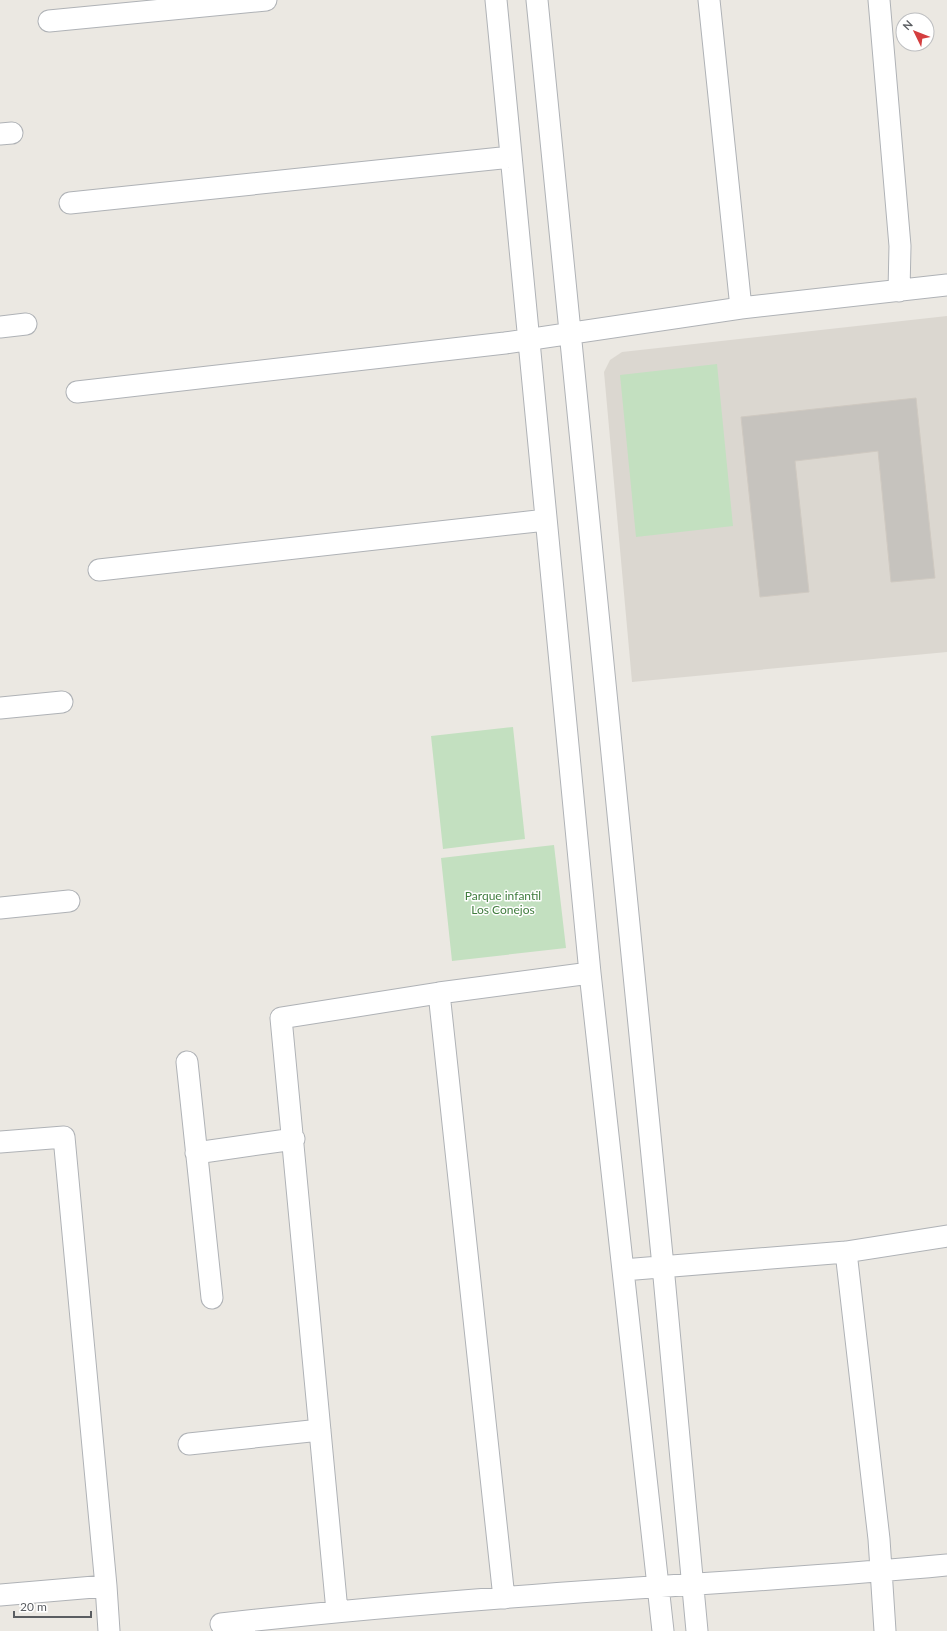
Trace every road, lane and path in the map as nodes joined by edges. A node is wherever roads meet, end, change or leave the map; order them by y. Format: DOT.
graph roads {
  1 [pos="266,0"];
  2 [pos="496,0"];
  3 [pos="536,0"];
  4 [pos="709,0"];
  5 [pos="879,0"];
  6 [pos="49,21"];
  7 [pos="511,157"];
  8 [pos="70,203"];
  9 [pos="947,285"];
  10 [pos="900,291"];
  11 [pos="741,308"];
  12 [pos="26,324"];
  13 [pos="0,327"];
  14 [pos="569,334"];
  15 [pos="528,340"];
  16 [pos="77,392"];
  17 [pos="546,520"];
  18 [pos="99,570"];
  19 [pos="62,702"];
  20 [pos="0,708"];
  21 [pos="69,901"];
  22 [pos="0,908"];
  23 [pos="590,973"];
  24 [pos="439,993"];
  25 [pos="187,1062"];
  26 [pos="294,1139"];
  27 [pos="0,1142"];
  28 [pos="196,1153"];
  29 [pos="947,1236"];
  30 [pos="846,1252"];
  31 [pos="663,1266"];
  32 [pos="623,1270"];
  33 [pos="212,1298"];
  34 [pos="320,1430"];
  35 [pos="188,1444"];
  36 [pos="947,1565"];
  37 [pos="880,1571"];
  38 [pos="692,1584"];
  39 [pos="106,1586"];
  40 [pos="658,1587"];
  41 [pos="0,1595"];
  42 [pos="504,1598"];
  43 [pos="337,1611"];
  44 [pos="221,1624"];
  45 [pos="108,1631"];
  46 [pos="663,1631"];
  47 [pos="697,1631"];
  48 [pos="885,1631"];
  1 -- 6 [label="street"];
  2 -- 7 [label="street"];
  3 -- 14 [label="street"];
  4 -- 11 [label="street"];
  5 -- 10 [label="street"];
  7 -- 8 [label="street"];
  7 -- 15 [label="street"];
  9 -- 10 [label="street"];
  10 -- 11 [label="street"];
  11 -- 14 [label="street"];
  12 -- 13 [label="street"];
  14 -- 15 [label="street"];
  14 -- 31 [label="street"];
  15 -- 16 [label="street"];
  15 -- 17 [label="street"];
  17 -- 18 [label="street"];
  17 -- 23 [label="street"];
  19 -- 20 [label="street"];
  21 -- 22 [label="street"];
  23 -- 24 [label="street"];
  23 -- 32 [label="street"];
  24 -- 26 [label="street"];
  24 -- 42 [label="street"];
  25 -- 28 [label="street"];
  26 -- 28 [label="street"];
  26 -- 34 [label="street"];
  27 -- 39 [label="street"];
  28 -- 33 [label="street"];
  29 -- 30 [label="street"];
  30 -- 31 [label="street"];
  30 -- 37 [label="street"];
  31 -- 32 [label="street"];
  31 -- 38 [label="street"];
  32 -- 40 [label="street"];
  34 -- 35 [label="street"];
  34 -- 43 [label="street"];
  36 -- 37 [label="street"];
  37 -- 38 [label="street"];
  37 -- 48 [label="street"];
  38 -- 40 [label="street"];
  38 -- 47 [label="street"];
  39 -- 41 [label="street"];
  39 -- 45 [label="street"];
  40 -- 42 [label="street"];
  40 -- 46 [label="street"];
  42 -- 43 [label="street"];
  43 -- 44 [label="street"];
}
